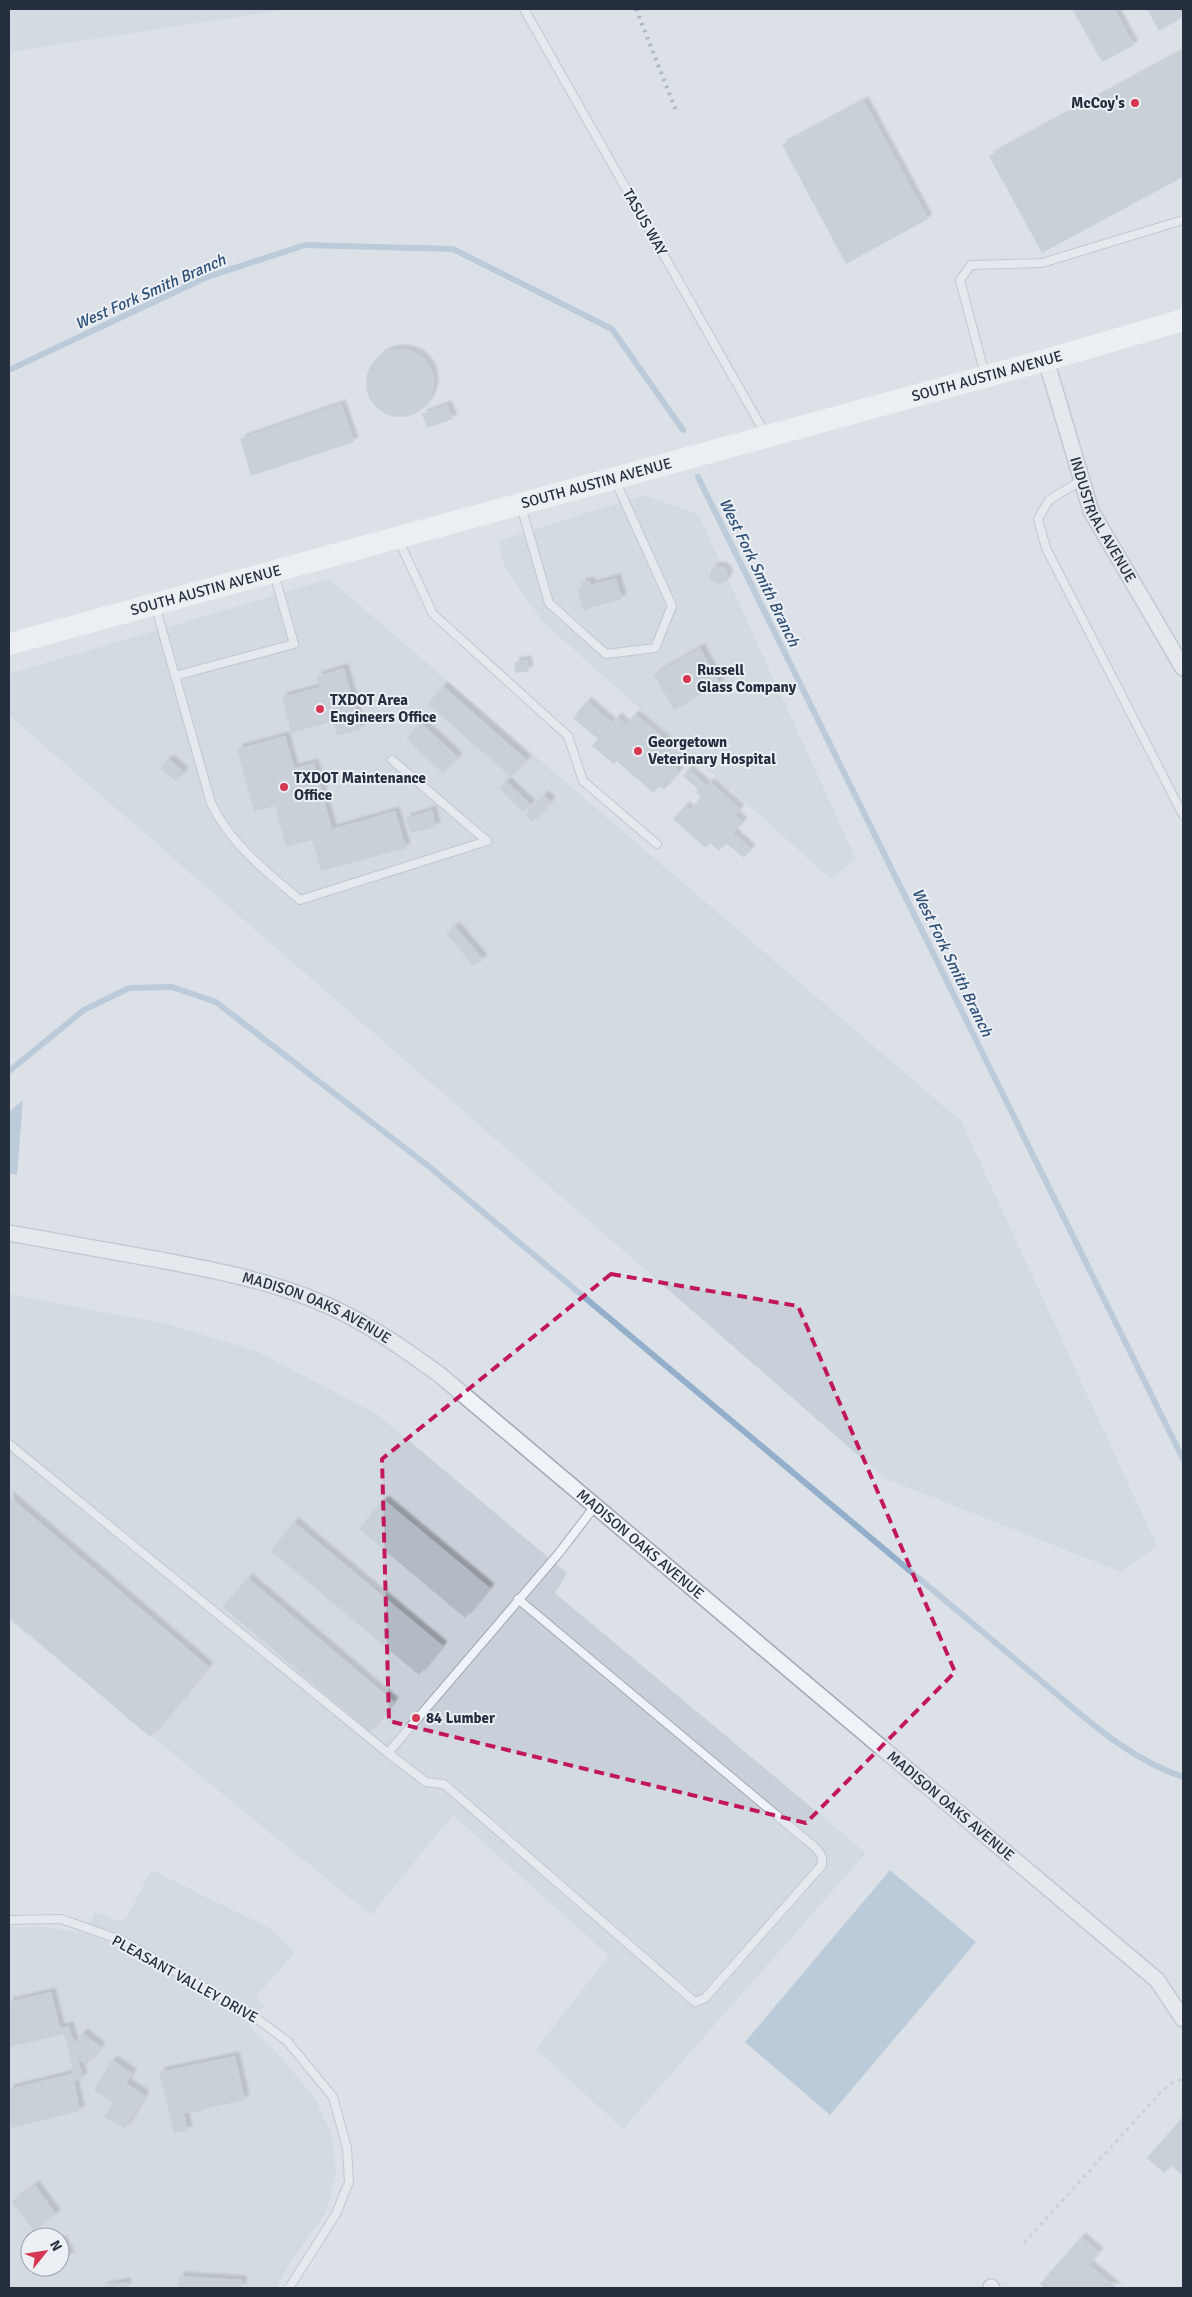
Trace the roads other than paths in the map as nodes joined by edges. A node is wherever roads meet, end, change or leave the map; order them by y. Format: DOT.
graph roads {
  1 [pos="524,9"];
  2 [pos="1183,220"];
  3 [pos="1183,320"];
  4 [pos="1046,360"];
  5 [pos="986,377"];
  6 [pos="766,435"];
  7 [pos="614,478"];
  8 [pos="1082,480"];
  9 [pos="520,503"];
  10 [pos="397,537"];
  11 [pos="274,571"];
  12 [pos="155,603"];
  13 [pos="9,644"];
  14 [pos="1183,668"];
  15 [pos="175,676"];
  16 [pos="392,760"];
  17 [pos="1183,816"];
  18 [pos="657,844"];
  19 [pos="9,1233"];
  20 [pos="9,1444"];
  21 [pos="595,1506"];
  22 [pos="518,1600"];
  23 [pos="388,1754"];
  24 [pos="9,1920"];
  25 [pos="1183,2020"];
  26 [pos="289,2288"];
  1 -- 6 [label="lane, TASUS WAY"];
  2 -- 5 [label="lane"];
  3 -- 4 [label="main road, SOUTH AUSTIN AVENUE"];
  4 -- 5 [label="main road, SOUTH AUSTIN AVENUE"];
  4 -- 8 [label="street, INDUSTRIAL AVENUE"];
  5 -- 6 [label="main road, SOUTH AUSTIN AVENUE"];
  6 -- 7 [label="main road, SOUTH AUSTIN AVENUE"];
  7 -- 9 [label="main road, SOUTH AUSTIN AVENUE"];
  7 -- 9 [label="lane"];
  8 -- 14 [label="street, INDUSTRIAL AVENUE"];
  8 -- 17 [label="lane"];
  9 -- 10 [label="main road, SOUTH AUSTIN AVENUE"];
  10 -- 11 [label="main road, SOUTH AUSTIN AVENUE"];
  10 -- 18 [label="lane"];
  11 -- 12 [label="main road, SOUTH AUSTIN AVENUE"];
  11 -- 15 [label="lane"];
  12 -- 13 [label="main road, SOUTH AUSTIN AVENUE"];
  12 -- 15 [label="lane"];
  15 -- 16 [label="lane"];
  19 -- 21 [label="street, MADISON OAKS AVENUE"];
  20 -- 23 [label="lane"];
  21 -- 22 [label="lane"];
  21 -- 25 [label="street, MADISON OAKS AVENUE"];
  22 -- 23 [label="lane"];
  22 -- 23 [label="lane"];
  24 -- 26 [label="lane, PLEASANT VALLEY DRIVE"];
}
